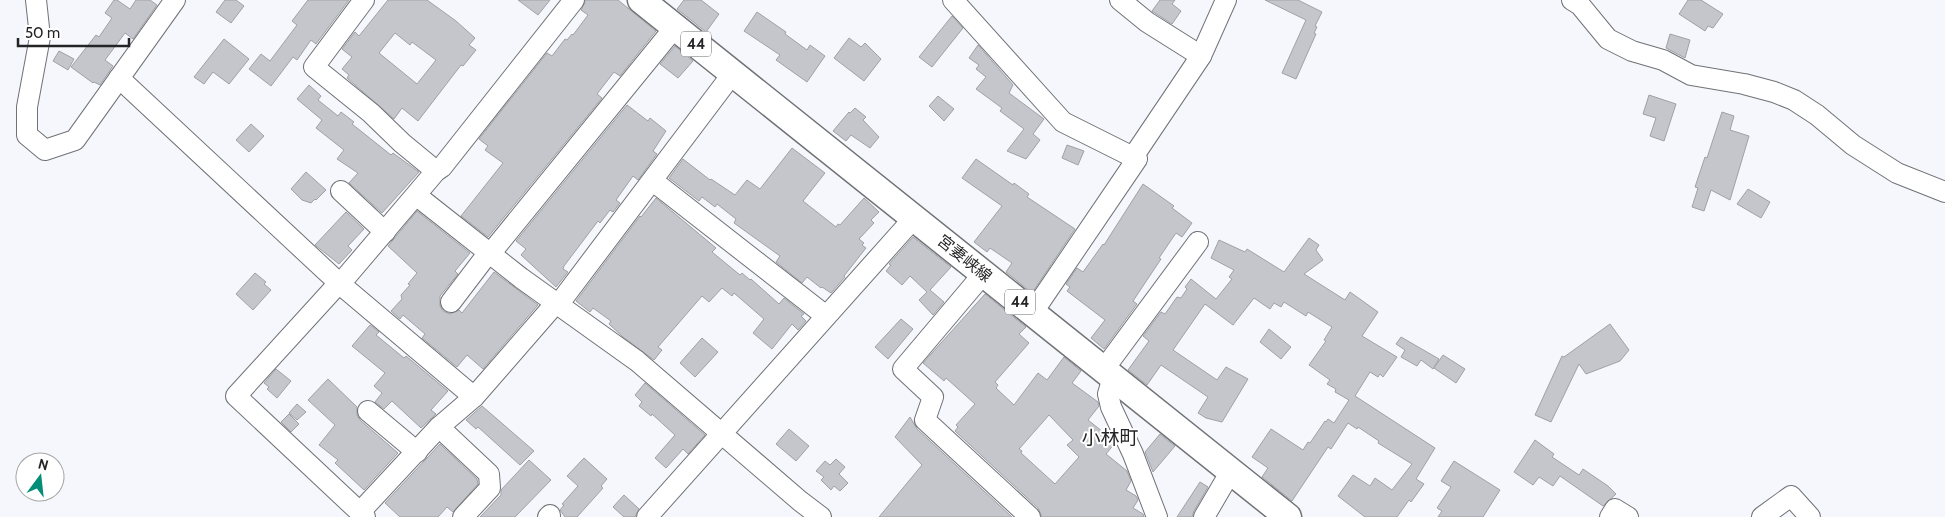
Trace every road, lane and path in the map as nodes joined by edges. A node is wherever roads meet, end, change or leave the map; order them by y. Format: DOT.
graph roads {
  1 [pos="36,0"];
  2 [pos="176,0"];
  3 [pos="364,0"];
  4 [pos="574,0"];
  5 [pos="641,0"];
  6 [pos="953,0"];
  7 [pos="1120,0"];
  8 [pos="1226,0"];
  9 [pos="1572,0"];
  10 [pos="675,27"];
  11 [pos="1201,56"];
  12 [pos="733,73"];
  13 [pos="119,78"];
  14 [pos="1133,157"];
  15 [pos="436,170"];
  16 [pos="653,181"];
  17 [pos="341,191"];
  18 [pos="1945,192"];
  19 [pos="417,196"];
  20 [pos="914,218"];
  21 [pos="385,232"];
  22 [pos="1198,242"];
  23 [pos="490,254"];
  24 [pos="984,273"];
  25 [pos="340,283"];
  26 [pos="451,302"];
  27 [pos="557,304"];
  28 [pos="1033,312"];
  29 [pos="826,316"];
  30 [pos="1111,375"];
  31 [pos="474,397"];
  32 [pos="368,411"];
  33 [pos="439,427"];
  34 [pos="722,432"];
  35 [pos="417,452"];
  36 [pos="1231,471"];
  37 [pos="1018,513"];
  38 [pos="362,514"];
  39 [pos="463,517"];
  40 [pos="647,517"];
  41 [pos="821,517"];
  42 [pos="1157,517"];
  43 [pos="1204,517"];
  44 [pos="1288,517"];
  45 [pos="1610,517"];
  46 [pos="1628,517"];
  47 [pos="1762,517"];
  48 [pos="1810,517"];
  1 -- 13 [label="street"];
  2 -- 13 [label="street"];
  3 -- 15 [label="street"];
  4 -- 15 [label="street"];
  5 -- 10 [label="main road, 宮妻峡線 / 44"];
  6 -- 14 [label="street"];
  7 -- 11 [label="street"];
  8 -- 11 [label="street"];
  9 -- 18 [label="street"];
  10 -- 12 [label="main road, 宮妻峡線 / 44"];
  10 -- 23 [label="street"];
  11 -- 14 [label="street"];
  12 -- 16 [label="street"];
  12 -- 20 [label="main road, 宮妻峡線 / 44"];
  13 -- 25 [label="street"];
  14 -- 28 [label="street"];
  15 -- 19 [label="street"];
  16 -- 27 [label="street"];
  16 -- 29 [label="street"];
  17 -- 21 [label="street"];
  19 -- 21 [label="street"];
  19 -- 23 [label="street"];
  20 -- 24 [label="main road, 宮妻峡線 / 44"];
  20 -- 29 [label="street"];
  21 -- 25 [label="street"];
  22 -- 30 [label="street"];
  23 -- 26 [label="street"];
  23 -- 27 [label="street"];
  24 -- 28 [label="main road, 宮妻峡線 / 44"];
  24 -- 37 [label="street"];
  25 -- 31 [label="street"];
  25 -- 38 [label="street"];
  27 -- 31 [label="street"];
  27 -- 34 [label="street"];
  28 -- 30 [label="main road, 宮妻峡線 / 44"];
  29 -- 34 [label="street"];
  30 -- 36 [label="main road, 宮妻峡線 / 44"];
  30 -- 42 [label="street"];
  31 -- 33 [label="street"];
  32 -- 35 [label="street"];
  33 -- 35 [label="street"];
  33 -- 39 [label="street"];
  34 -- 40 [label="street"];
  34 -- 41 [label="street"];
  35 -- 38 [label="street"];
  36 -- 43 [label="street"];
  36 -- 44 [label="main road, 宮妻峡線 / 44"];
  45 -- 46 [label="street"];
  47 -- 48 [label="street"];
}
